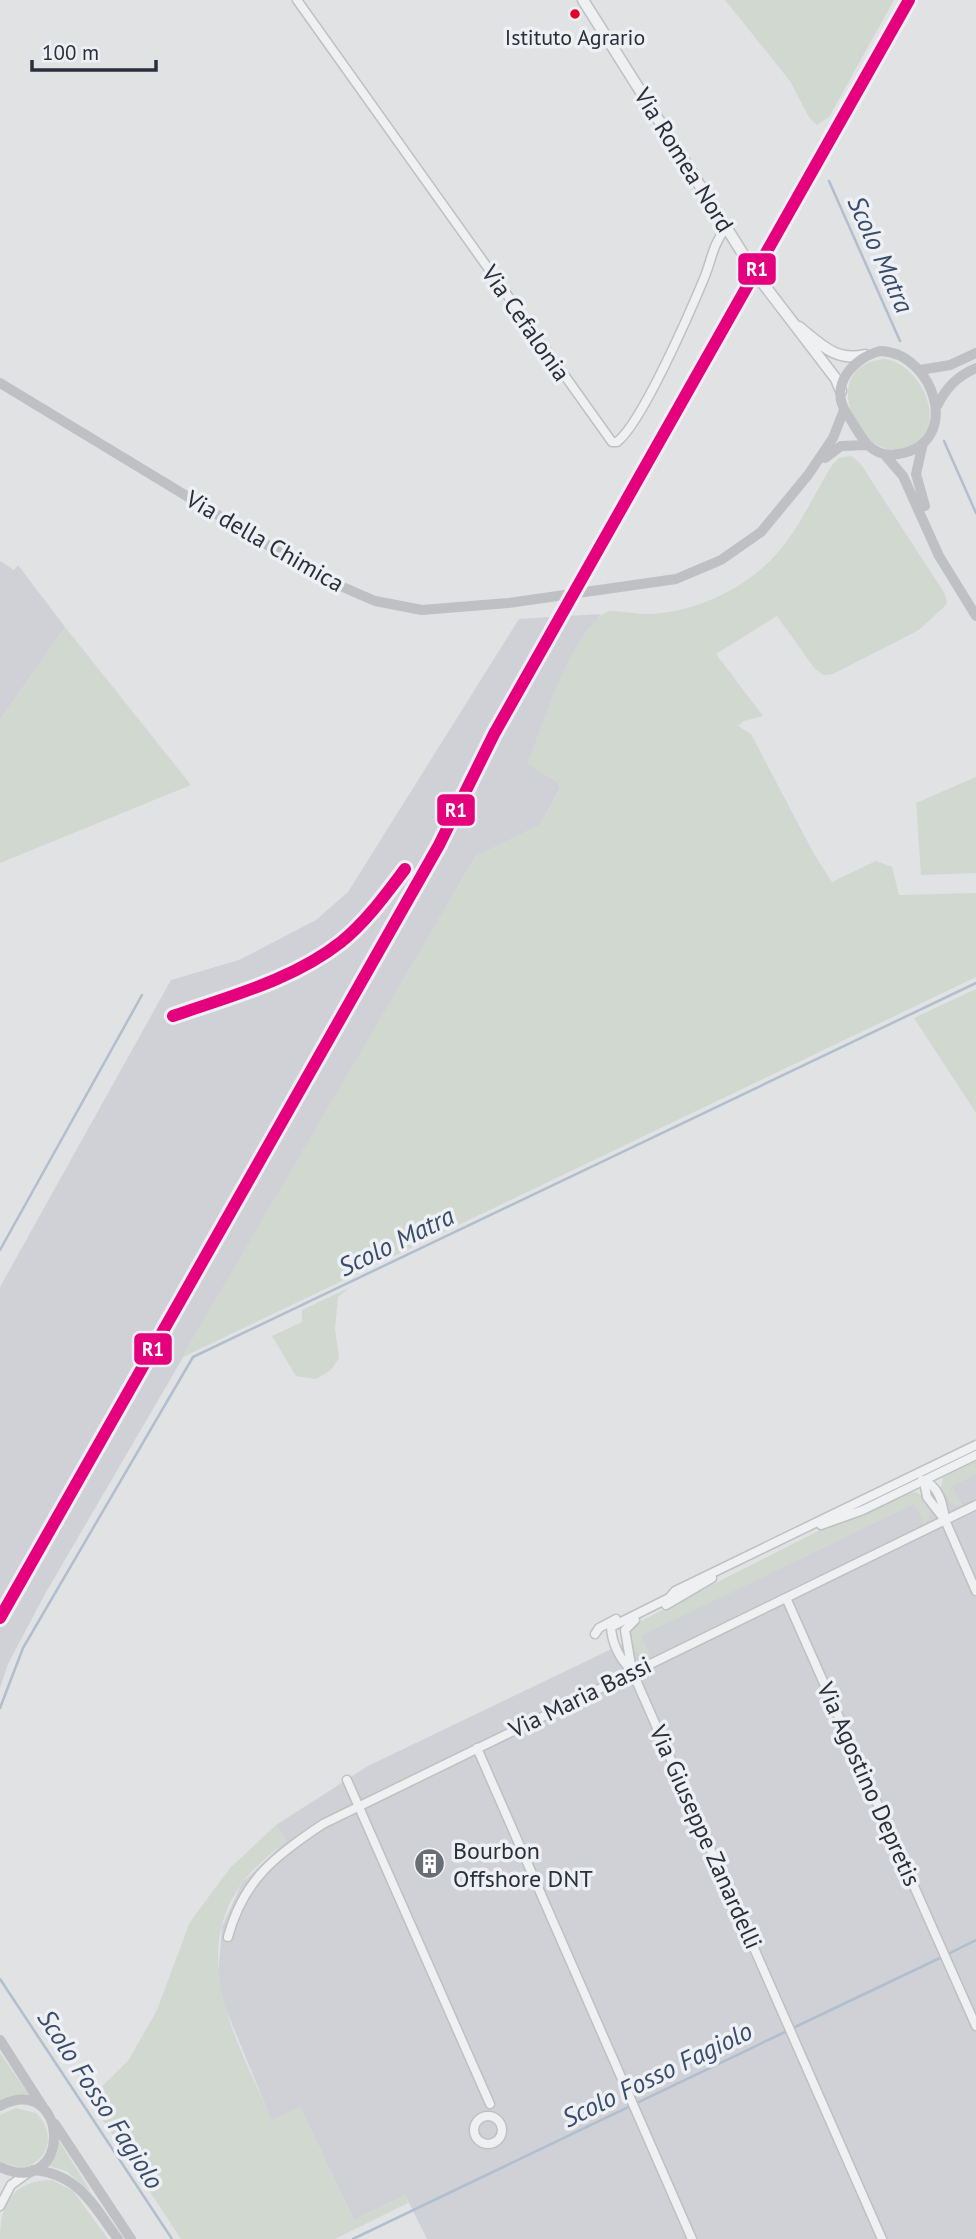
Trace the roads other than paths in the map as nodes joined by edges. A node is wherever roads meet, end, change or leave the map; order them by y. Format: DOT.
graph roads {
  1 [pos="297,0"];
  2 [pos="583,0"];
  3 [pos="590,0"];
  4 [pos="601,26"];
  5 [pos="726,228"];
  6 [pos="788,318"];
  7 [pos="976,354"];
  8 [pos="865,355"];
  9 [pos="976,368"];
  10 [pos="920,370"];
  11 [pos="0,383"];
  12 [pos="841,391"];
  13 [pos="937,406"];
  14 [pos="844,410"];
  15 [pos="923,443"];
  16 [pos="868,445"];
  17 [pos="884,454"];
  18 [pos="808,475"];
  19 [pos="931,536"];
  20 [pos="976,616"];
  21 [pos="976,1447"];
  22 [pos="976,1455"];
  23 [pos="941,1472"];
  24 [pos="924,1481"];
  25 [pos="909,1488"];
  26 [pos="938,1493"];
  27 [pos="928,1497"];
  28 [pos="856,1503"];
  29 [pos="976,1505"];
  30 [pos="945,1520"];
  31 [pos="805,1530"];
  32 [pos="723,1570"];
  33 [pos="675,1591"];
  34 [pos="976,1591"];
  35 [pos="787,1600"];
  36 [pos="611,1638"];
  37 [pos="632,1671"];
  38 [pos="477,1748"];
  39 [pos="347,1780"];
  40 [pos="359,1804"];
  41 [pos="228,1937"];
  42 [pos="976,2026"];
  43 [pos="0,2040"];
  44 [pos="490,2104"];
  45 [pos="0,2106"];
  46 [pos="48,2114"];
  47 [pos="487,2116"];
  48 [pos="500,2123"];
  49 [pos="0,2167"];
  50 [pos="32,2170"];
  51 [pos="0,2206"];
  52 [pos="118,2239"];
  53 [pos="131,2239"];
  54 [pos="692,2239"];
  55 [pos="882,2239"];
  1 -- 5 [label="street, Via Cefalonia"];
  2 -- 4 [label="street, Via Romea Nord"];
  3 -- 4 [label="street"];
  4 -- 5 [label="street, Via Romea Nord"];
  5 -- 6 [label="street, Via Romea Nord"];
  6 -- 8 [label="street, Via Romea Nord"];
  6 -- 12 [label="street, Via Romea Nord"];
  7 -- 10 [label="main road"];
  8 -- 10 [label="main road"];
  8 -- 12 [label="main road"];
  9 -- 13 [label="main road"];
  10 -- 13 [label="main road"];
  11 -- 18 [label="main road, Via della Chimica"];
  12 -- 14 [label="main road"];
  13 -- 15 [label="main road"];
  14 -- 16 [label="main road"];
  14 -- 18 [label="main road, Via della Chimica"];
  15 -- 17 [label="main road"];
  15 -- 19 [label="main road"];
  16 -- 17 [label="main road"];
  16 -- 18 [label="main road, Via della Chimica"];
  17 -- 19 [label="main road"];
  19 -- 20 [label="main road"];
  21 -- 24 [label="street"];
  21 -- 28 [label="street"];
  22 -- 23 [label="street"];
  23 -- 24 [label="street"];
  23 -- 26 [label="street"];
  24 -- 25 [label="street"];
  24 -- 26 [label="street"];
  24 -- 27 [label="street"];
  24 -- 28 [label="street"];
  25 -- 27 [label="street"];
  25 -- 31 [label="street"];
  26 -- 30 [label="street"];
  27 -- 30 [label="street"];
  28 -- 31 [label="street"];
  29 -- 30 [label="street, Via Maria Bassi"];
  30 -- 34 [label="street"];
  30 -- 35 [label="street, Via Maria Bassi"];
  31 -- 32 [label="street"];
  32 -- 33 [label="street"];
  32 -- 37 [label="street"];
  33 -- 36 [label="street"];
  33 -- 36 [label="street"];
  35 -- 37 [label="street, Via Maria Bassi"];
  35 -- 42 [label="street, Via Agostino Depretis"];
  36 -- 37 [label="street, Via Giuseppe Zanardelli"];
  37 -- 38 [label="street, Via Maria Bassi"];
  37 -- 55 [label="street, Via Giuseppe Zanardelli"];
  38 -- 40 [label="street, Via Maria Bassi"];
  38 -- 54 [label="street"];
  39 -- 40 [label="street"];
  40 -- 41 [label="street, Via Maria Bassi"];
  40 -- 44 [label="street"];
  43 -- 46 [label="main road"];
  44 -- 47 [label="street"];
  44 -- 48 [label="street"];
  45 -- 46 [label="main road"];
  46 -- 50 [label="main road"];
  46 -- 53 [label="main road"];
  47 -- 48 [label="street"];
  47 -- 48 [label="street"];
  49 -- 50 [label="main road"];
  50 -- 51 [label="street"];
  50 -- 52 [label="main road"];
}
